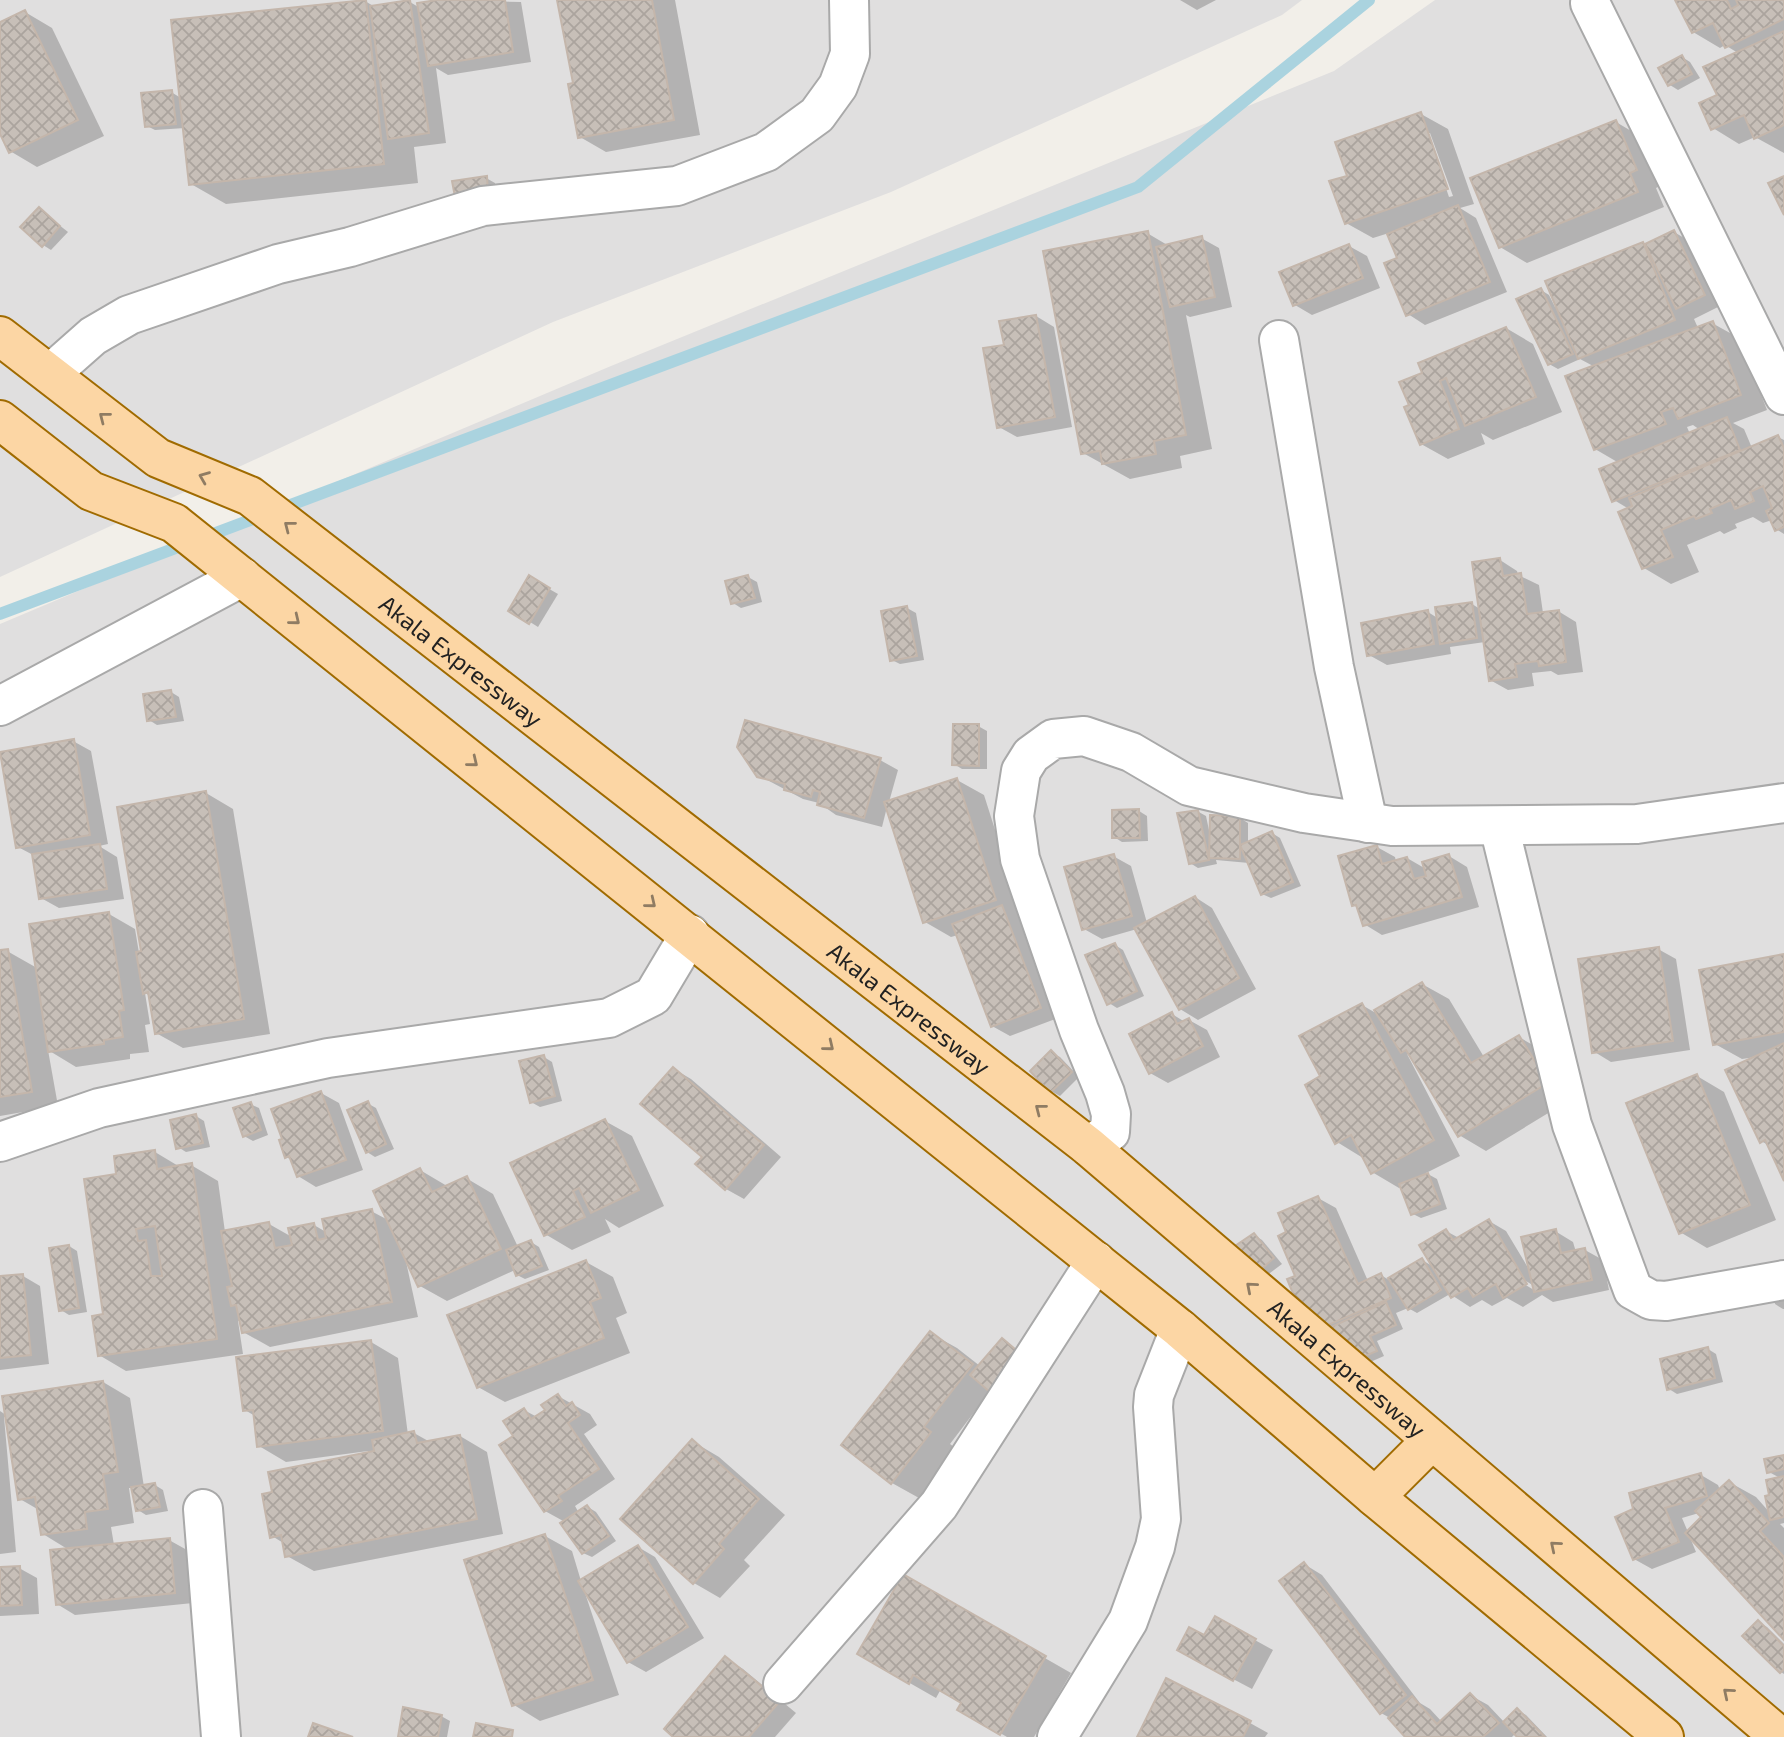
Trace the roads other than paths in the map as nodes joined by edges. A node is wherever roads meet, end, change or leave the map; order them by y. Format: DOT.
graph roads {
  1 [pos="849,0"];
  2 [pos="1590,3"];
  3 [pos="0,336"];
  4 [pos="1279,340"];
  5 [pos="50,374"];
  6 [pos="1784,395"];
  7 [pos="0,420"];
  8 [pos="242,577"];
  9 [pos="0,706"];
  10 [pos="1784,803"];
  11 [pos="1368,823"];
  12 [pos="1499,826"];
  13 [pos="690,934"];
  14 [pos="0,1142"];
  15 [pos="1088,1146"];
  16 [pos="1096,1261"];
  17 [pos="1784,1280"];
  18 [pos="1180,1329"];
  19 [pos="1431,1441"];
  20 [pos="1375,1497"];
  21 [pos="203,1509"];
  22 [pos="783,1684"];
  23 [pos="221,1737"];
  24 [pos="1057,1737"];
  25 [pos="1664,1737"];
  26 [pos="1780,1737"];
  1 -- 5 [label="street"];
  2 -- 6 [label="street"];
  3 -- 5 [label="main road, Akala Expressway"];
  4 -- 11 [label="street"];
  15 -- 5 [label="main road, Akala Expressway, one-way"];
  7 -- 8 [label="main road"];
  8 -- 9 [label="street"];
  8 -- 13 [label="main road, one-way"];
  10 -- 12 [label="street"];
  11 -- 12 [label="street"];
  11 -- 15 [label="street"];
  12 -- 17 [label="street"];
  13 -- 14 [label="street"];
  13 -- 16 [label="main road, one-way"];
  19 -- 15 [label="main road, Akala Expressway, one-way"];
  16 -- 18 [label="main road"];
  16 -- 22 [label="street"];
  18 -- 20 [label="main road"];
  18 -- 24 [label="street"];
  19 -- 20 [label="main road"];
  26 -- 19 [label="main road, Akala Expressway, one-way"];
  20 -- 25 [label="main road"];
  21 -- 23 [label="street"];
}
